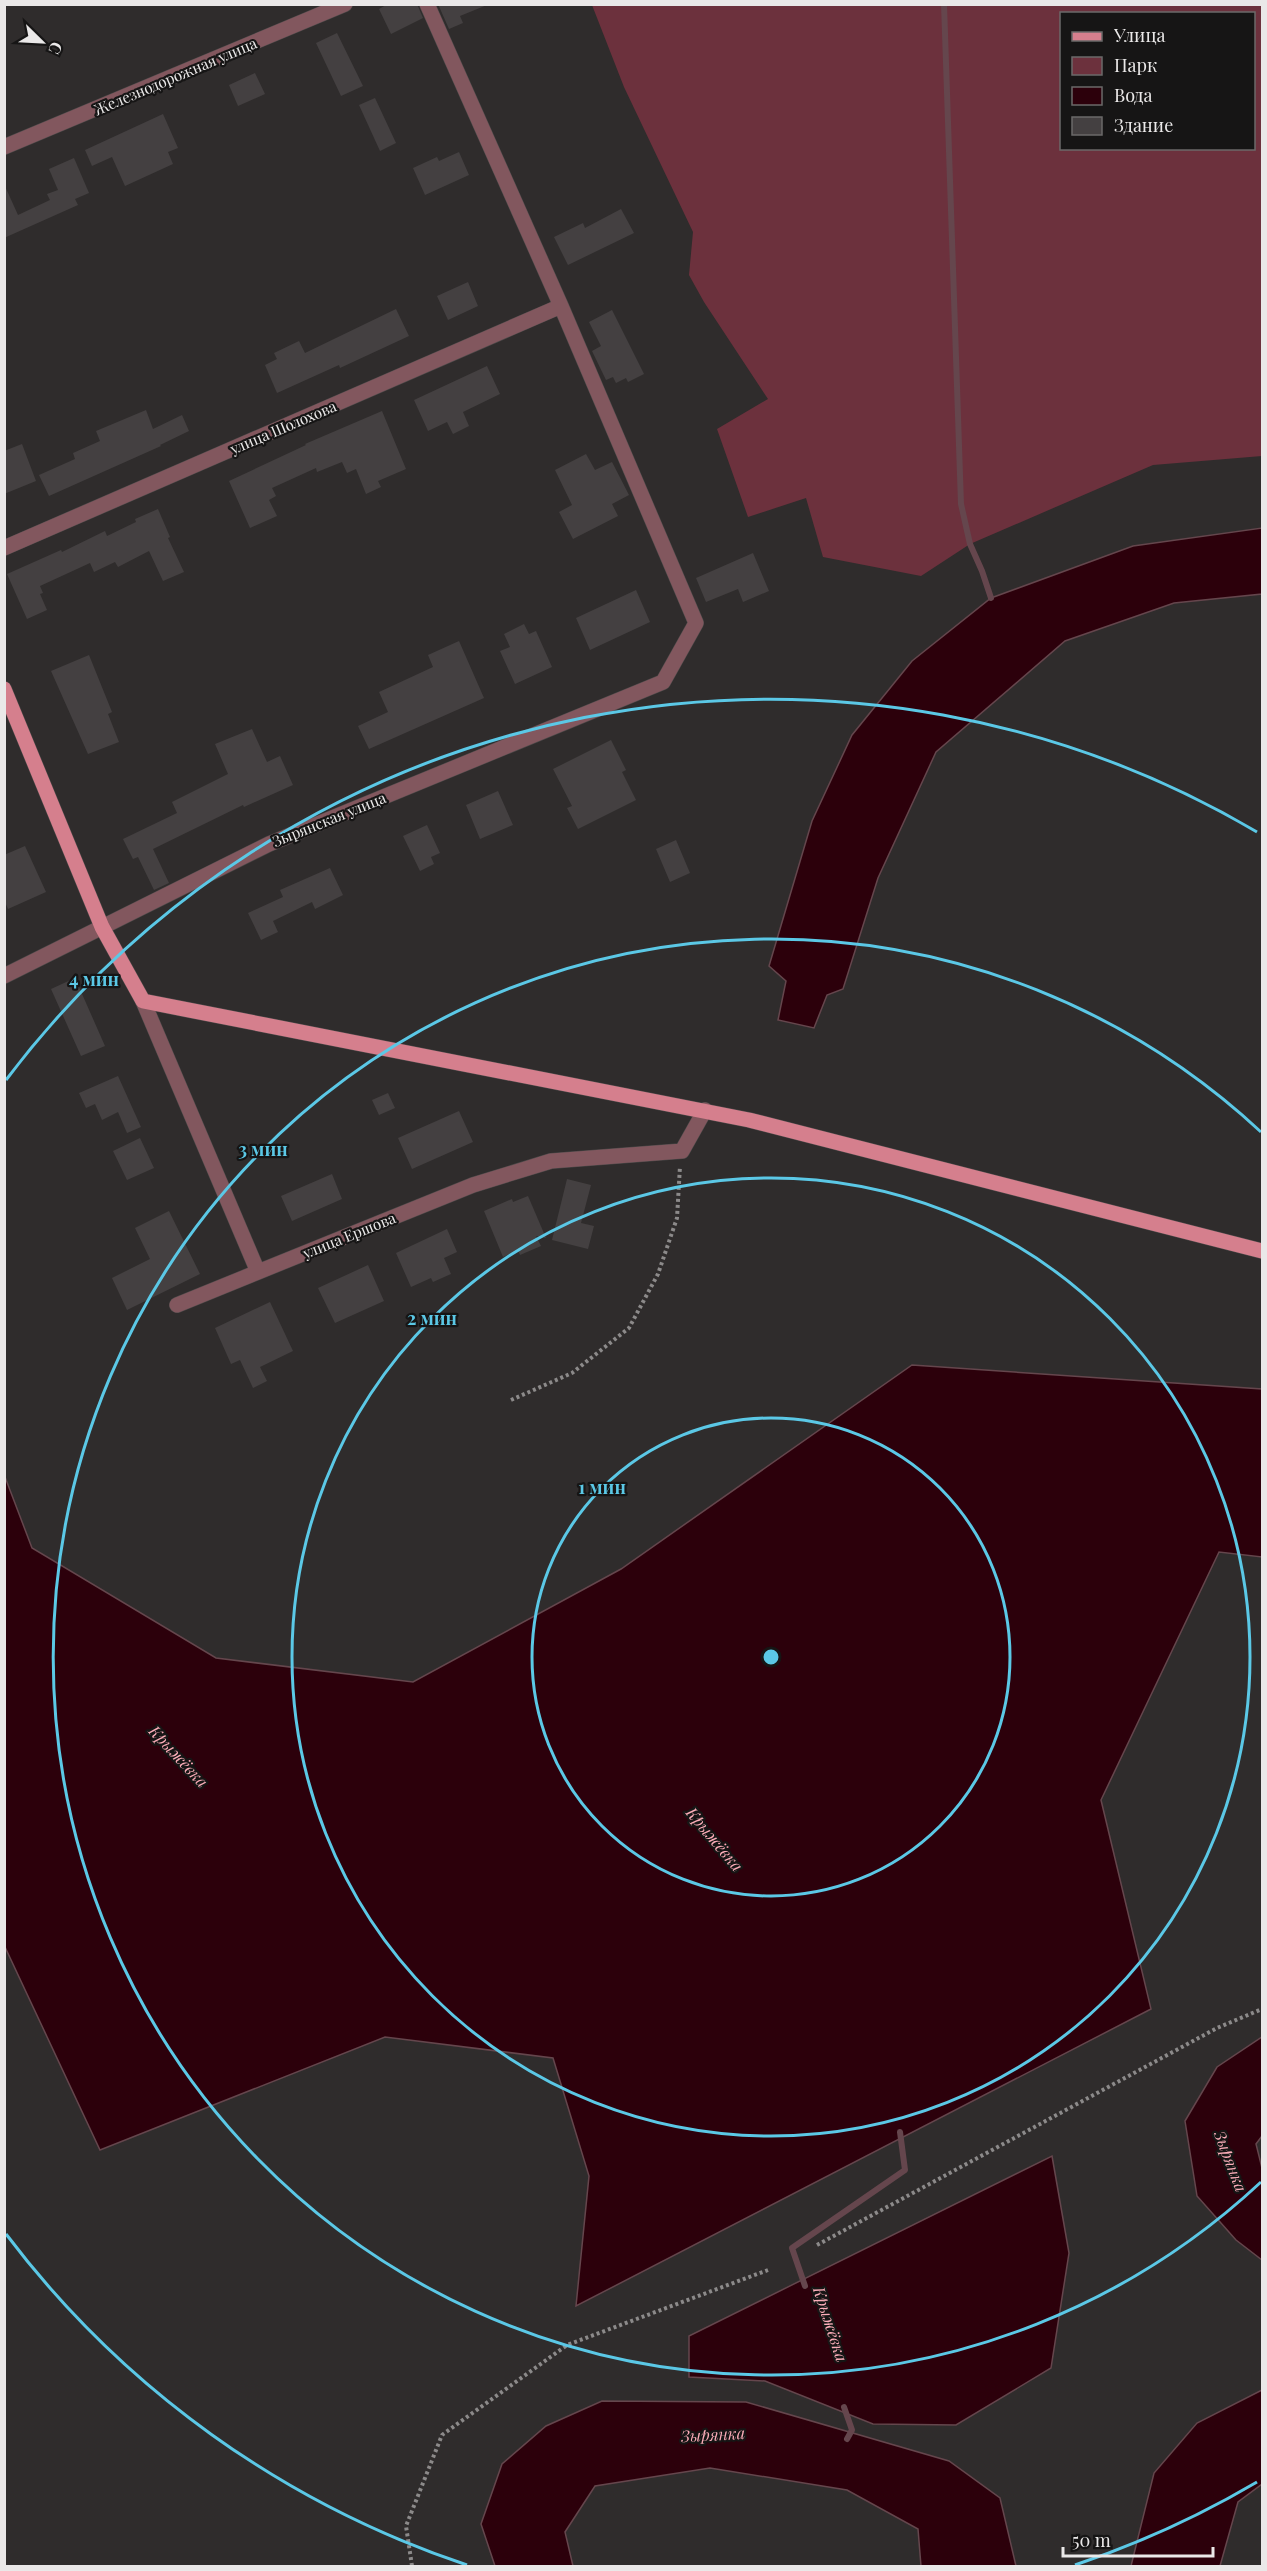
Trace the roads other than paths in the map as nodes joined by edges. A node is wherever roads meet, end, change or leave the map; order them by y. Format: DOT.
graph roads {
  1 [pos="345,4"];
  2 [pos="427,4"];
  3 [pos="4,147"];
  4 [pos="561,306"];
  5 [pos="4,548"];
  6 [pos="4,689"];
  7 [pos="102,927"];
  8 [pos="4,976"];
  9 [pos="143,1001"];
  10 [pos="705,1110"];
  11 [pos="1263,1251"];
  12 [pos="258,1272"];
  13 [pos="177,1305"];
  1 -- 3 [label="street, Железнодорожная улица"];
  2 -- 4 [label="street"];
  4 -- 5 [label="street, улица Шолохова"];
  4 -- 7 [label="street, Зырянская улица"];
  6 -- 7 [label="main road"];
  7 -- 8 [label="street, Зырянская улица"];
  7 -- 9 [label="main road"];
  9 -- 10 [label="main road"];
  9 -- 12 [label="street"];
  10 -- 11 [label="main road"];
  10 -- 12 [label="street, улица Ершова"];
  12 -- 13 [label="street, улица Ершова"];
}
